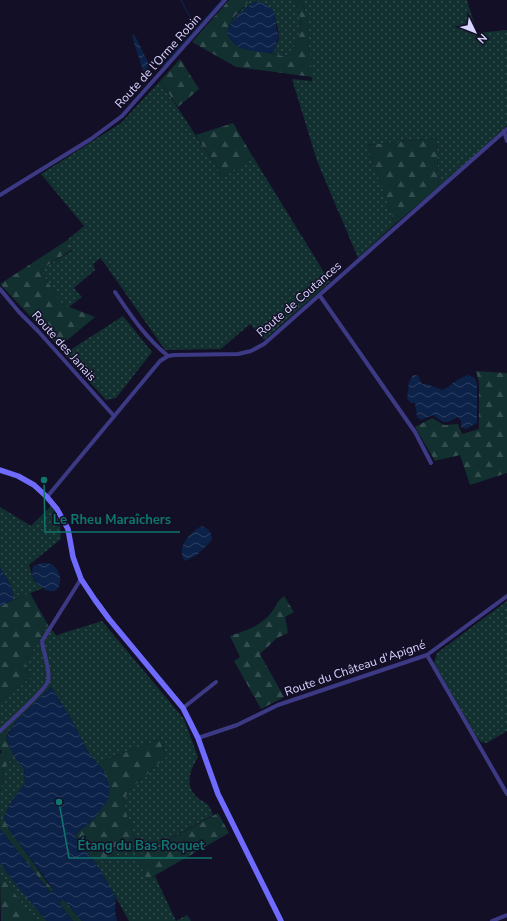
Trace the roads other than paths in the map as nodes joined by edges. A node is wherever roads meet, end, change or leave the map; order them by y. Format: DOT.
graph roads {
  1 [pos="225,0"];
  2 [pos="506,130"];
  3 [pos="507,141"];
  4 [pos="0,195"];
  5 [pos="0,290"];
  6 [pos="115,292"];
  7 [pos="320,296"];
  8 [pos="168,356"];
  9 [pos="114,416"];
  10 [pos="431,463"];
  11 [pos="0,470"];
  12 [pos="47,497"];
  13 [pos="81,579"];
  14 [pos="507,596"];
  15 [pos="427,656"];
  16 [pos="216,682"];
  17 [pos="183,708"];
  18 [pos="0,732"];
  19 [pos="198,738"];
  20 [pos="507,794"];
  21 [pos="507,915"];
  22 [pos="281,921"];
  23 [pos="492,921"];
  1 -- 4 [label="street, Route de l'Orme Robin"];
  2 -- 3 [label="street"];
  2 -- 7 [label="street, Route de Coutances"];
  5 -- 9 [label="street, Route des Janais"];
  6 -- 8 [label="street"];
  7 -- 8 [label="street, Route de Coutances"];
  7 -- 10 [label="street"];
  8 -- 9 [label="street"];
  9 -- 12 [label="street"];
  11 -- 12 [label="street"];
  12 -- 13 [label="street"];
  13 -- 17 [label="street"];
  13 -- 18 [label="street"];
  14 -- 15 [label="street, Route du Château d'Apigné"];
  15 -- 19 [label="street, Route du Château d'Apigné"];
  15 -- 20 [label="street"];
  16 -- 17 [label="street"];
  17 -- 19 [label="street"];
  19 -- 22 [label="street"];
  21 -- 23 [label="street"];
}
